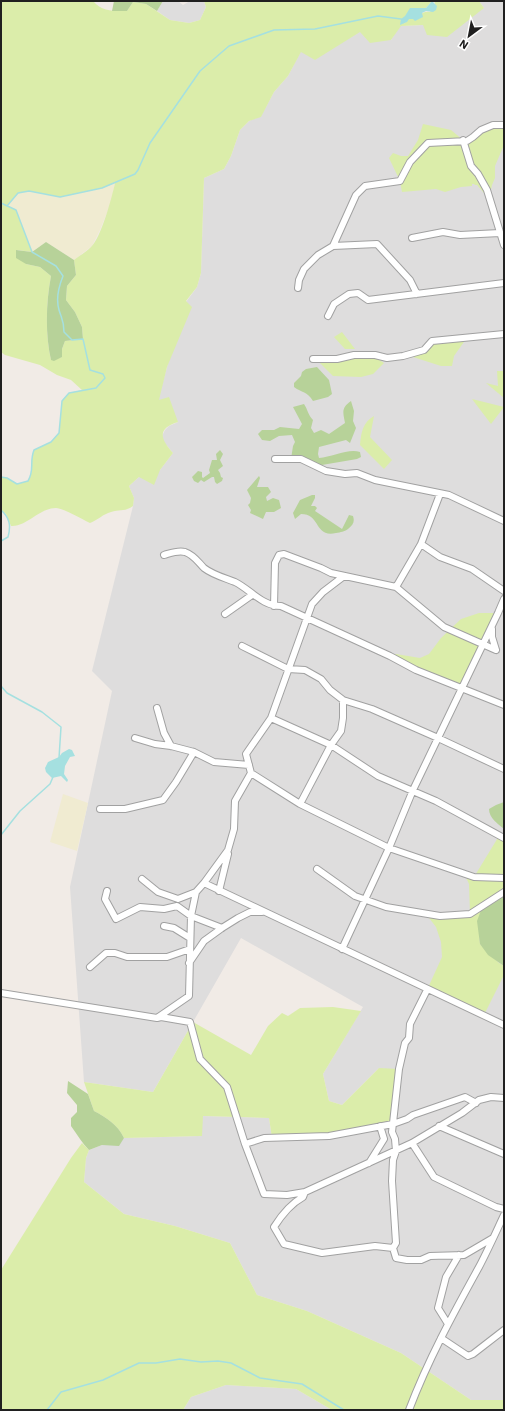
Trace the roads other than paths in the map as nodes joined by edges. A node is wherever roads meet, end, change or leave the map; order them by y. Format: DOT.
graph roads {
  1 [pos="504,125"];
  2 [pos="463,140"];
  3 [pos="500,233"];
  4 [pos="412,238"];
  5 [pos="333,246"];
  6 [pos="504,246"];
  7 [pos="504,283"];
  8 [pos="298,288"];
  9 [pos="417,294"];
  10 [pos="328,316"];
  11 [pos="504,334"];
  12 [pos="313,359"];
  13 [pos="275,459"];
  14 [pos="440,494"];
  15 [pos="504,521"];
  16 [pos="421,544"];
  17 [pos="164,555"];
  18 [pos="344,576"];
  19 [pos="396,587"];
  20 [pos="504,591"];
  21 [pos="252,595"];
  22 [pos="504,598"];
  23 [pos="274,606"];
  24 [pos="225,614"];
  25 [pos="306,618"];
  26 [pos="491,628"];
  27 [pos="483,645"];
  28 [pos="242,646"];
  29 [pos="288,669"];
  30 [pos="462,688"];
  31 [pos="343,700"];
  32 [pos="504,705"];
  33 [pos="157,708"];
  34 [pos="270,718"];
  35 [pos="135,738"];
  36 [pos="438,738"];
  37 [pos="171,746"];
  38 [pos="332,746"];
  39 [pos="194,752"];
  40 [pos="249,765"];
  41 [pos="504,770"];
  42 [pos="251,773"];
  43 [pos="413,790"];
  44 [pos="300,804"];
  45 [pos="100,809"];
  46 [pos="504,838"];
  47 [pos="389,848"];
  48 [pos="228,850"];
  49 [pos="317,869"];
  50 [pos="504,878"];
  51 [pos="142,879"];
  52 [pos="204,883"];
  53 [pos="107,891"];
  54 [pos="219,891"];
  55 [pos="196,892"];
  56 [pos="504,892"];
  57 [pos="365,899"];
  58 [pos="264,912"];
  59 [pos="191,916"];
  60 [pos="164,926"];
  61 [pos="222,928"];
  62 [pos="190,938"];
  63 [pos="342,949"];
  64 [pos="190,950"];
  65 [pos="189,963"];
  66 [pos="90,966"];
  67 [pos="428,990"];
  68 [pos="1,993"];
  69 [pos="157,1018"];
  70 [pos="504,1025"];
  71 [pos="504,1098"];
  72 [pos="476,1103"];
  73 [pos="393,1124"];
  74 [pos="380,1126"];
  75 [pos="439,1126"];
  76 [pos="412,1143"];
  77 [pos="245,1144"];
  78 [pos="396,1151"];
  79 [pos="504,1154"];
  80 [pos="369,1163"];
  81 [pos="305,1192"];
  82 [pos="504,1209"];
  83 [pos="504,1215"];
  84 [pos="493,1238"];
  85 [pos="392,1248"];
  86 [pos="459,1255"];
  87 [pos="448,1324"];
  88 [pos="504,1330"];
  89 [pos="441,1338"];
  90 [pos="409,1410"];
  1 -- 2 [label="street"];
  2 -- 3 [label="street"];
  2 -- 5 [label="street"];
  3 -- 4 [label="street"];
  3 -- 6 [label="street"];
  5 -- 8 [label="street"];
  5 -- 9 [label="street"];
  7 -- 9 [label="street"];
  9 -- 10 [label="street"];
  11 -- 12 [label="street"];
  13 -- 14 [label="street"];
  14 -- 15 [label="street"];
  14 -- 16 [label="street"];
  16 -- 19 [label="street"];
  16 -- 20 [label="street"];
  17 -- 21 [label="street"];
  18 -- 19 [label="street"];
  18 -- 23 [label="street"];
  18 -- 25 [label="street"];
  19 -- 27 [label="street"];
  21 -- 23 [label="street"];
  21 -- 24 [label="street"];
  22 -- 26 [label="street"];
  23 -- 25 [label="street"];
  25 -- 29 [label="street"];
  25 -- 30 [label="street"];
  26 -- 27 [label="street"];
  26 -- 27 [label="street"];
  27 -- 30 [label="street"];
  28 -- 29 [label="street"];
  29 -- 31 [label="street"];
  29 -- 34 [label="street"];
  30 -- 32 [label="street"];
  30 -- 36 [label="street"];
  31 -- 36 [label="street"];
  31 -- 38 [label="street"];
  33 -- 37 [label="street"];
  34 -- 38 [label="street"];
  34 -- 40 [label="street"];
  35 -- 37 [label="street"];
  36 -- 41 [label="street"];
  36 -- 43 [label="street"];
  37 -- 39 [label="street"];
  38 -- 43 [label="street"];
  38 -- 44 [label="street"];
  39 -- 40 [label="street"];
  39 -- 45 [label="street"];
  40 -- 42 [label="street"];
  42 -- 44 [label="street"];
  42 -- 48 [label="street"];
  43 -- 46 [label="street"];
  43 -- 47 [label="street"];
  44 -- 47 [label="street"];
  47 -- 50 [label="street"];
  47 -- 57 [label="street"];
  48 -- 52 [label="street"];
  48 -- 54 [label="street"];
  49 -- 57 [label="street"];
  51 -- 55 [label="street"];
  52 -- 54 [label="street"];
  52 -- 55 [label="street"];
  53 -- 59 [label="street"];
  54 -- 58 [label="street"];
  55 -- 59 [label="street"];
  56 -- 57 [label="street"];
  57 -- 63 [label="street"];
  58 -- 61 [label="street"];
  58 -- 63 [label="street"];
  59 -- 61 [label="street"];
  59 -- 62 [label="street"];
  60 -- 62 [label="street"];
  61 -- 65 [label="street"];
  62 -- 64 [label="street"];
  63 -- 67 [label="street"];
  64 -- 65 [label="street"];
  64 -- 66 [label="street"];
  65 -- 69 [label="street"];
  67 -- 70 [label="street"];
  67 -- 73 [label="street"];
  68 -- 69 [label="street"];
  69 -- 77 [label="street"];
  71 -- 72 [label="street"];
  72 -- 73 [label="street"];
  72 -- 75 [label="street"];
  73 -- 74 [label="street"];
  73 -- 78 [label="street"];
  74 -- 77 [label="street"];
  74 -- 80 [label="street"];
  75 -- 76 [label="street"];
  75 -- 79 [label="street"];
  76 -- 78 [label="street"];
  76 -- 82 [label="street"];
  77 -- 81 [label="street"];
  78 -- 80 [label="street"];
  78 -- 85 [label="street"];
  80 -- 81 [label="street"];
  81 -- 85 [label="street"];
  83 -- 84 [label="street"];
  84 -- 86 [label="street"];
  84 -- 87 [label="street"];
  85 -- 86 [label="street"];
  86 -- 87 [label="street"];
  87 -- 89 [label="street"];
  88 -- 89 [label="street"];
  89 -- 90 [label="street"];
}
